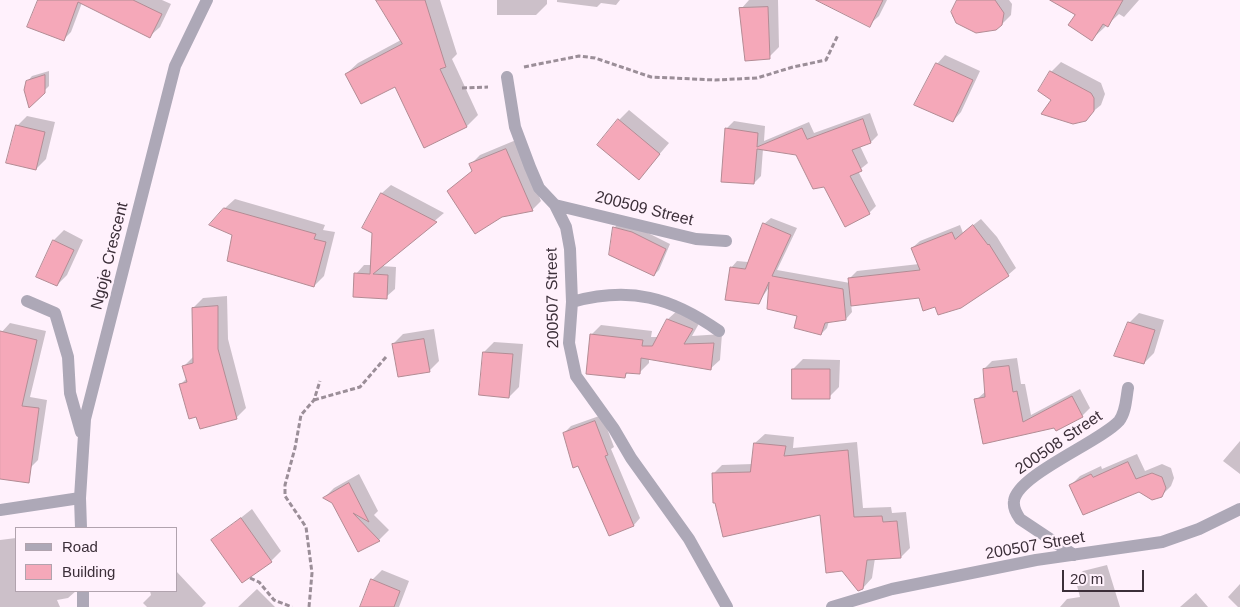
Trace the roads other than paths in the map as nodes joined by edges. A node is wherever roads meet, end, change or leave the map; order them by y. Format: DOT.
graph roads {
  1 [pos="207,0"];
  2 [pos="507,77"];
  3 [pos="555,205"];
  4 [pos="726,241"];
  5 [pos="27,301"];
  6 [pos="572,302"];
  7 [pos="719,331"];
  8 [pos="1128,388"];
  9 [pos="84,439"];
  10 [pos="80,498"];
  11 [pos="1240,508"];
  12 [pos="0,510"];
  13 [pos="81,527"];
  14 [pos="1074,554"];
  15 [pos="83,592"];
  16 [pos="82,607"];
  17 [pos="727,607"];
  18 [pos="832,607"];
  1 -- 9 [label="street, Ngoje Crescent"];
  2 -- 3 [label="street, 200507 Street"];
  3 -- 4 [label="street, 200509 Street"];
  3 -- 6 [label="street, 200507 Street"];
  5 -- 9 [label="street"];
  6 -- 7 [label="street"];
  6 -- 17 [label="street, 200507 Street"];
  8 -- 14 [label="street, 200508 Street"];
  9 -- 10 [label="street, Ngoje Crescent"];
  10 -- 12 [label="street"];
  10 -- 13 [label="street, Ngoje Crescent"];
  11 -- 14 [label="street, 200507 Street"];
  14 -- 18 [label="street, 200507 Street"];
  15 -- 16 [label="street"];
}
